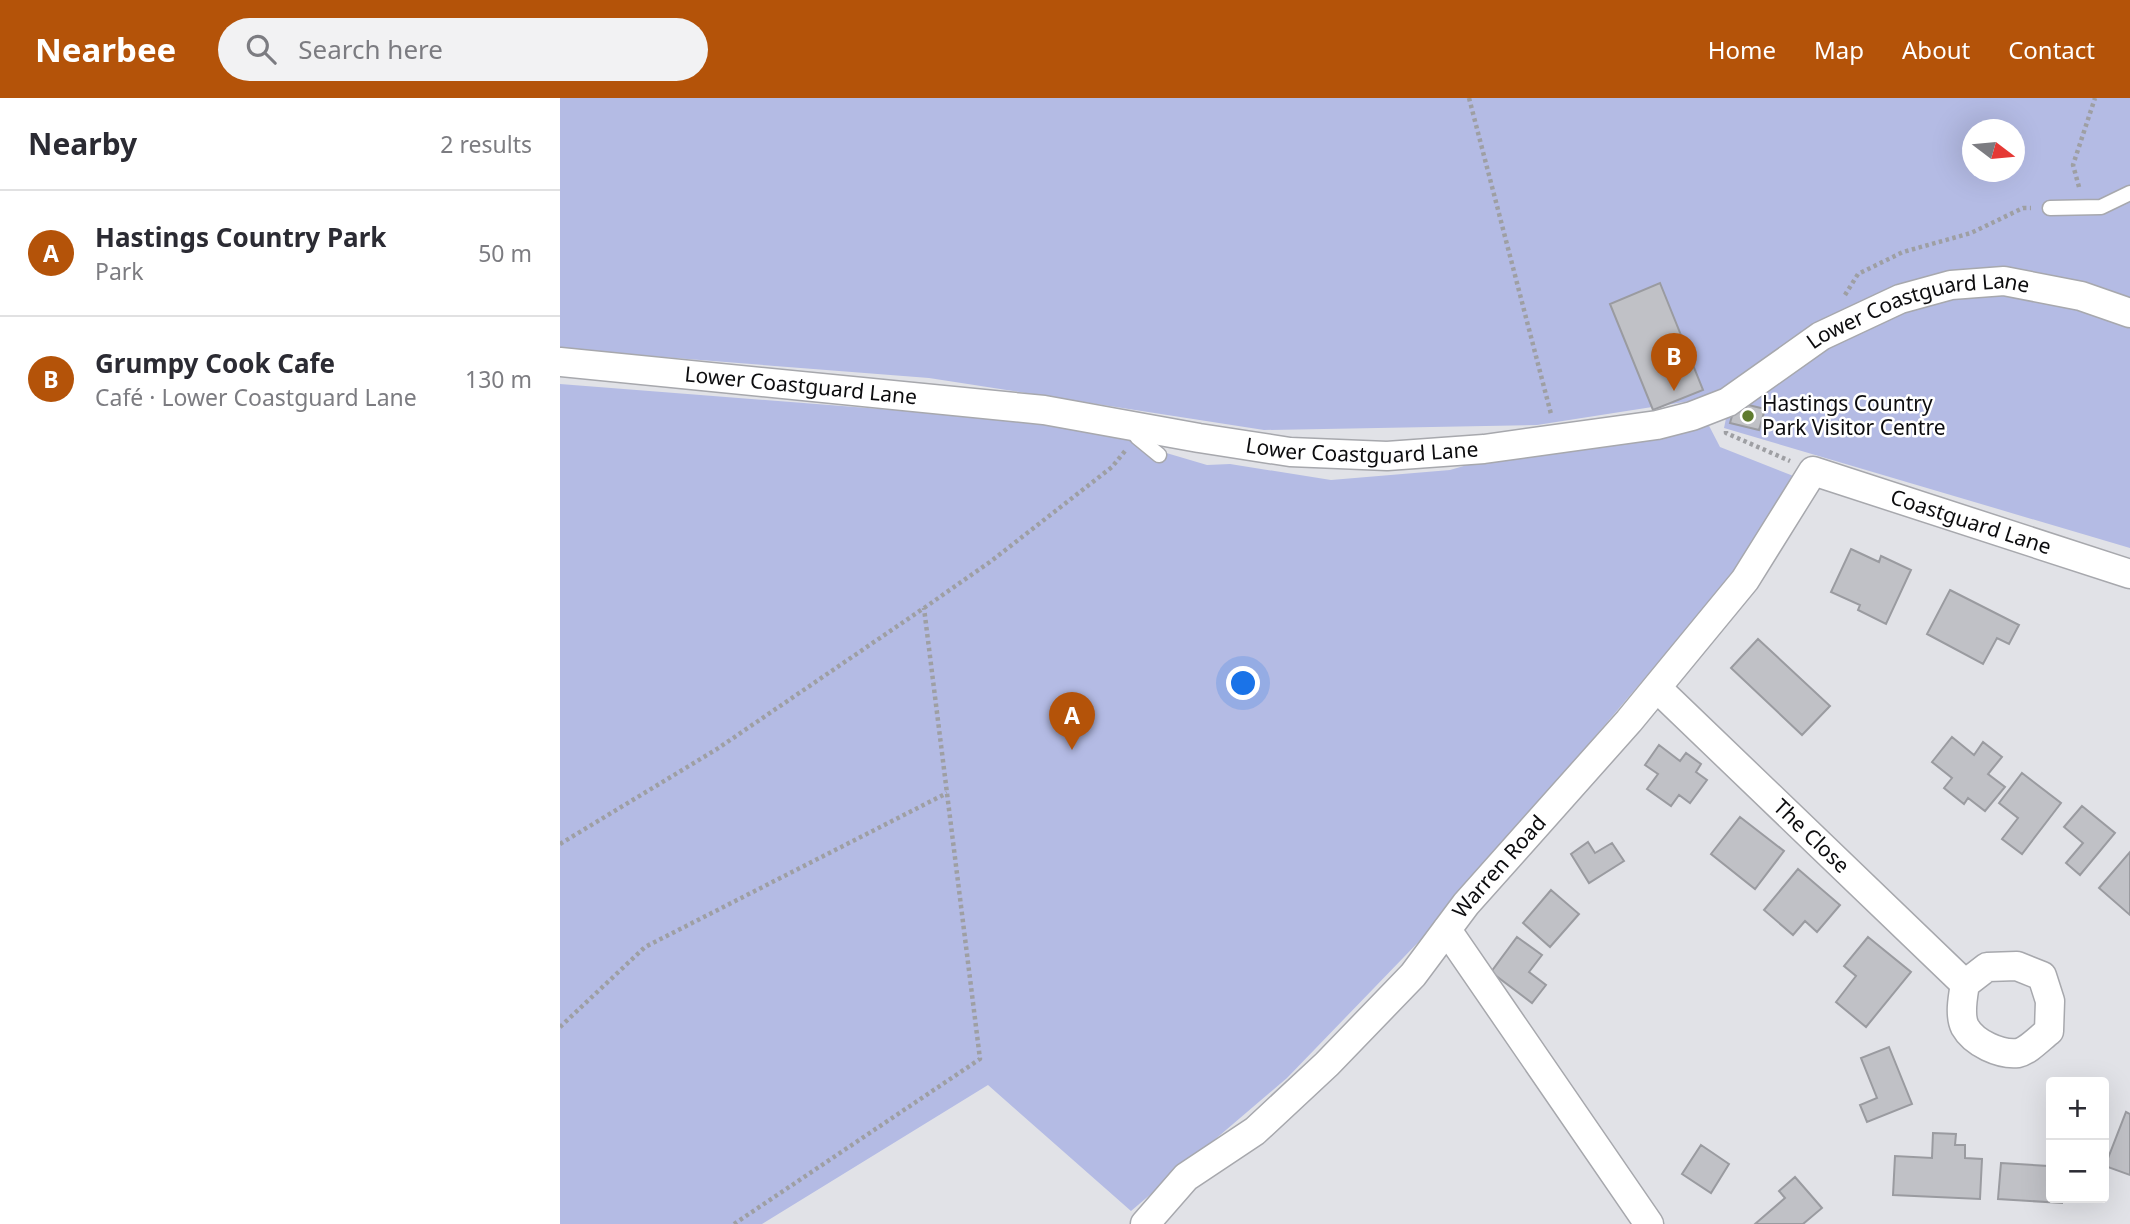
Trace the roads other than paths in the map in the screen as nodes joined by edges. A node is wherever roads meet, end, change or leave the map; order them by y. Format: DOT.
graph roads {
  1 [pos="2130,193"];
  2 [pos="2050,208"];
  3 [pos="2130,313"];
  4 [pos="560,362"];
  5 [pos="1141,432"];
  6 [pos="1159,455"];
  7 [pos="1812,471"];
  8 [pos="2130,574"];
  9 [pos="1657,688"];
  10 [pos="1447,930"];
  11 [pos="1965,984"];
  12 [pos="1145,1224"];
  13 [pos="1649,1224"];
  1 -- 2 [label="lane"];
  3 -- 5 [label="street, Lower Coastguard Lane"];
  4 -- 5 [label="street, Lower Coastguard Lane"];
  5 -- 6 [label="lane"];
  7 -- 8 [label="street, Coastguard Lane"];
  7 -- 9 [label="street, Warren Road"];
  9 -- 10 [label="street, Warren Road"];
  9 -- 11 [label="street, The Close"];
  10 -- 12 [label="street, Warren Road"];
  10 -- 13 [label="street"];
}
